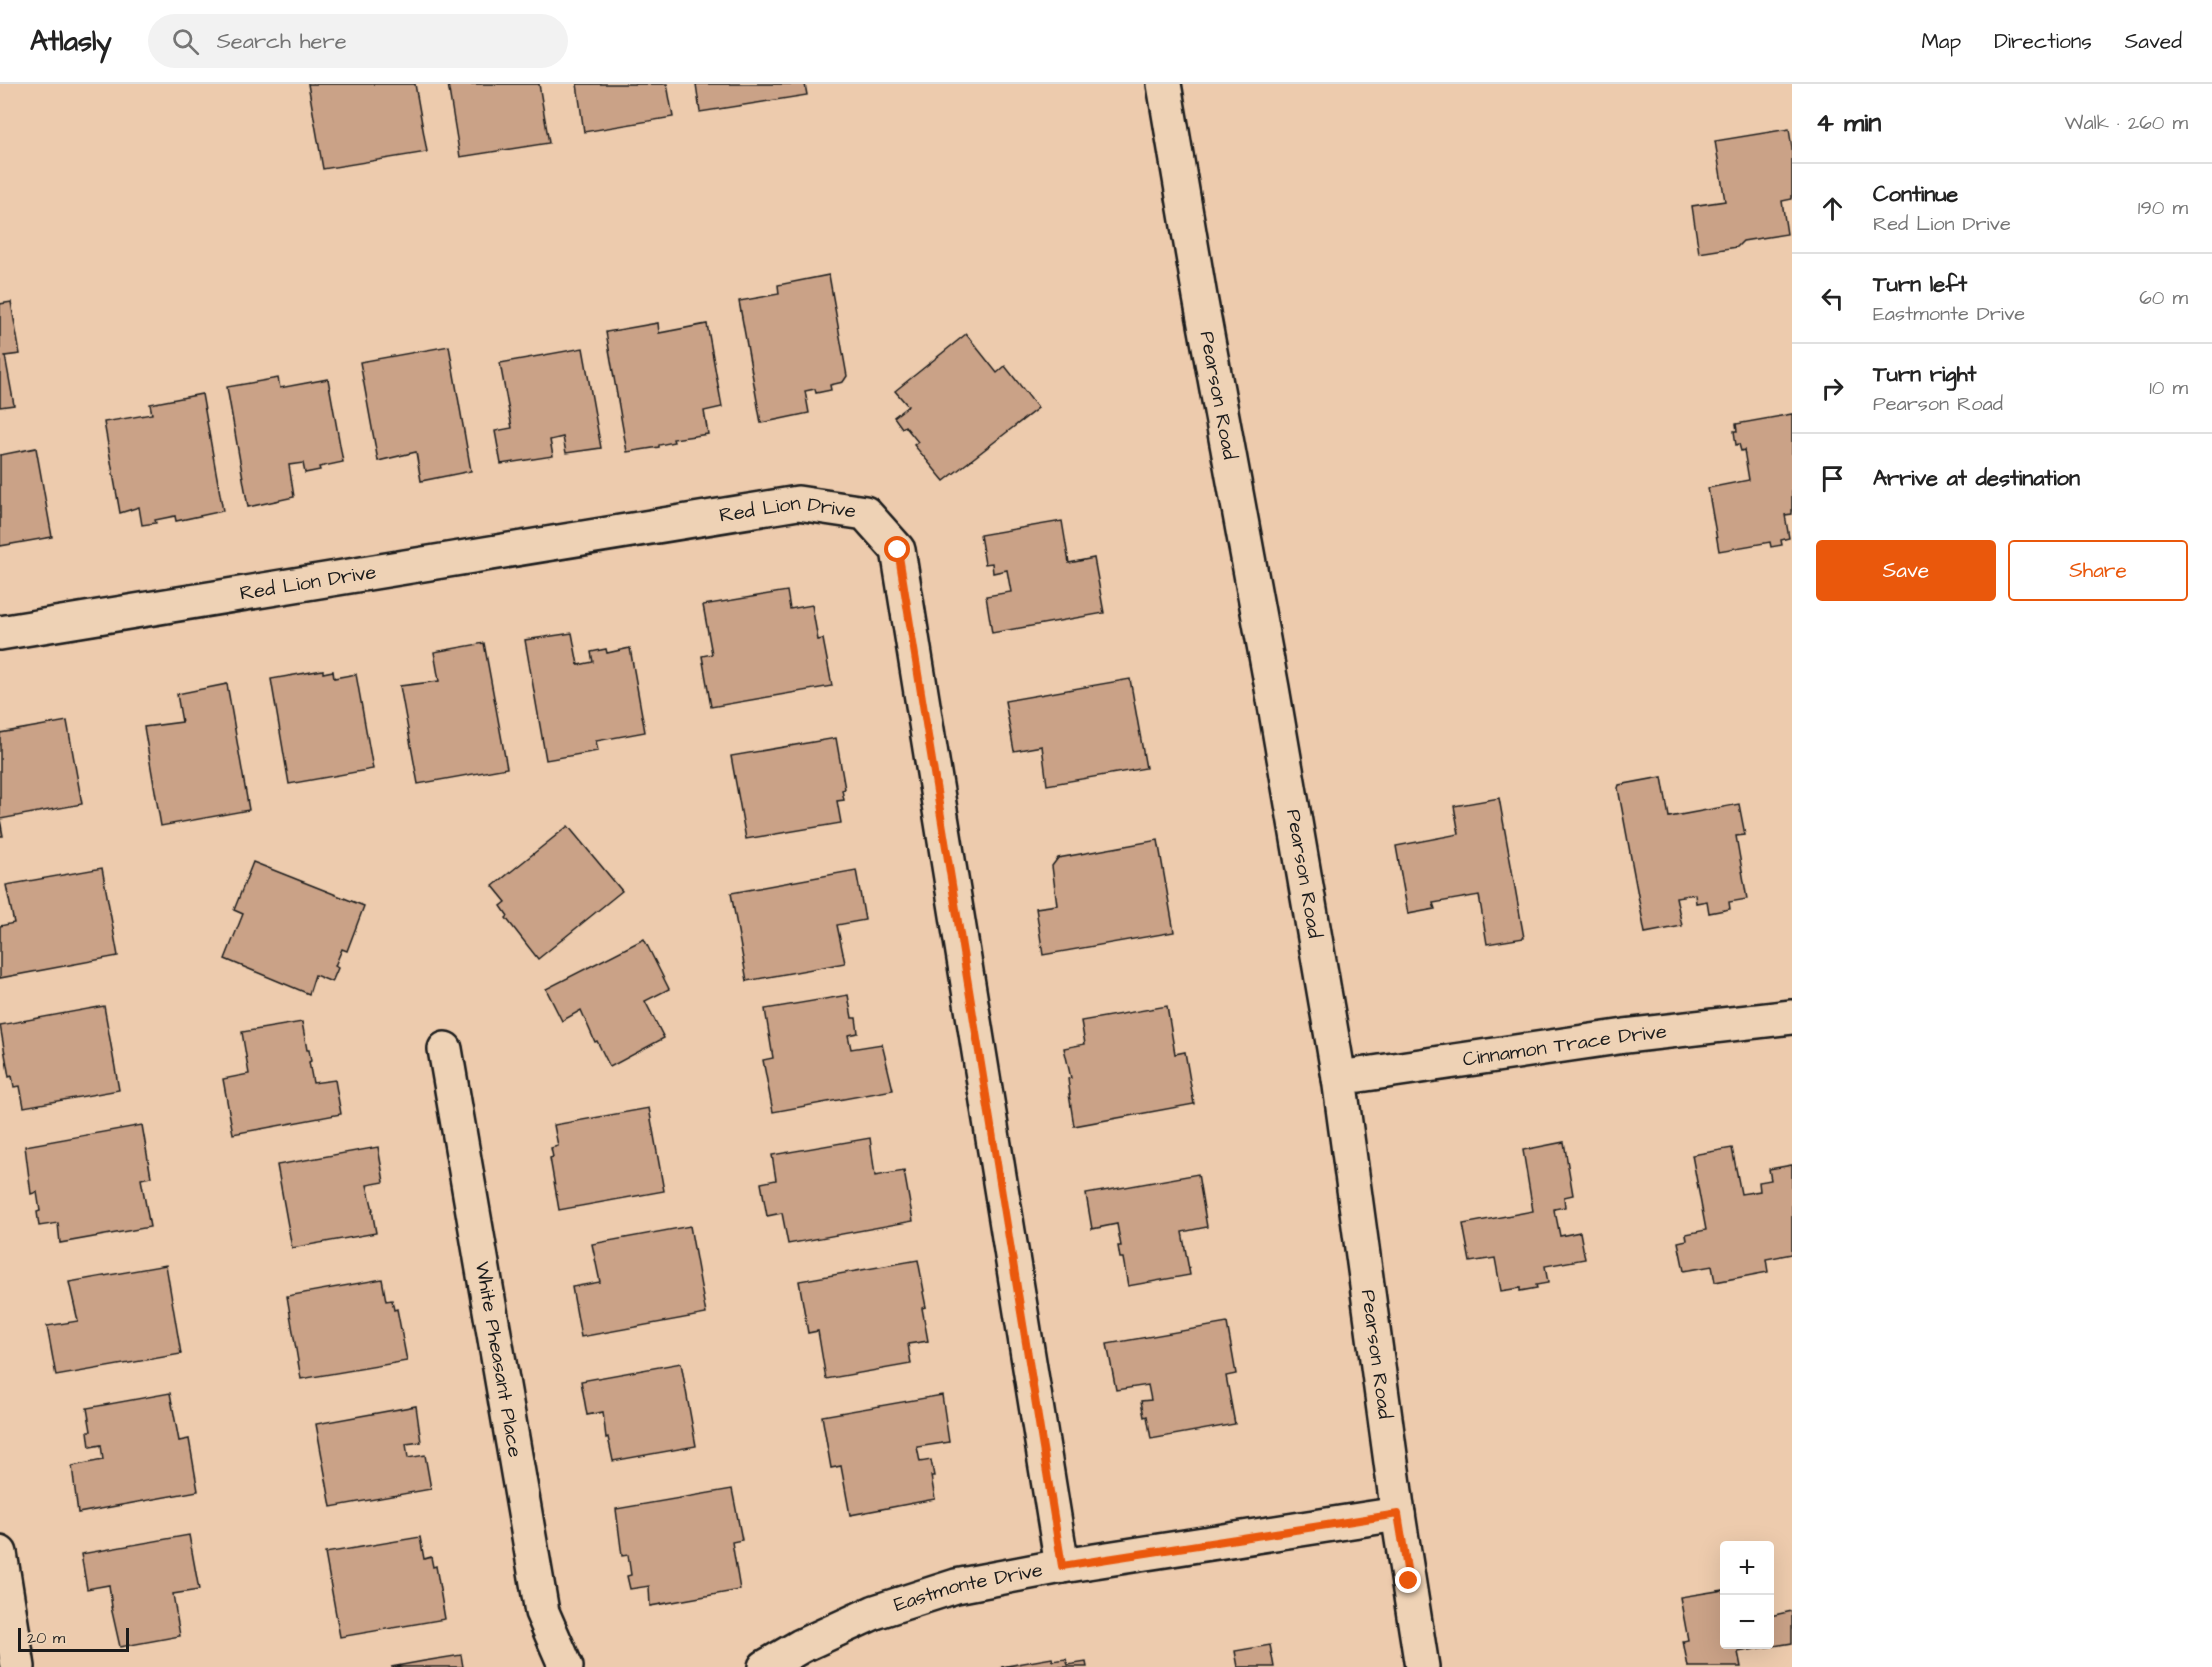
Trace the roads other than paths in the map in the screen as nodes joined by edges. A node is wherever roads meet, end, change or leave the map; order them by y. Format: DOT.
graph roads {
  1 [pos="1164,84"];
  2 [pos="0,633"];
  3 [pos="1792,1017"];
  4 [pos="445,1049"];
  5 [pos="1339,1078"];
  6 [pos="1398,1514"];
  7 [pos="0,1553"];
  8 [pos="1062,1566"];
  9 [pos="18,1667"];
  10 [pos="566,1667"];
  11 [pos="765,1667"];
  12 [pos="1422,1667"];
  1 -- 5 [label="street, Pearson Road"];
  2 -- 8 [label="street, Red Lion Drive"];
  3 -- 5 [label="street, Cinnamon Trace Drive"];
  4 -- 10 [label="street, White Pheasant Place"];
  5 -- 6 [label="street, Pearson Road"];
  6 -- 8 [label="street, Eastmonte Drive"];
  6 -- 12 [label="street, Pearson Road"];
  7 -- 9 [label="street"];
  8 -- 11 [label="street, Eastmonte Drive"];
}
